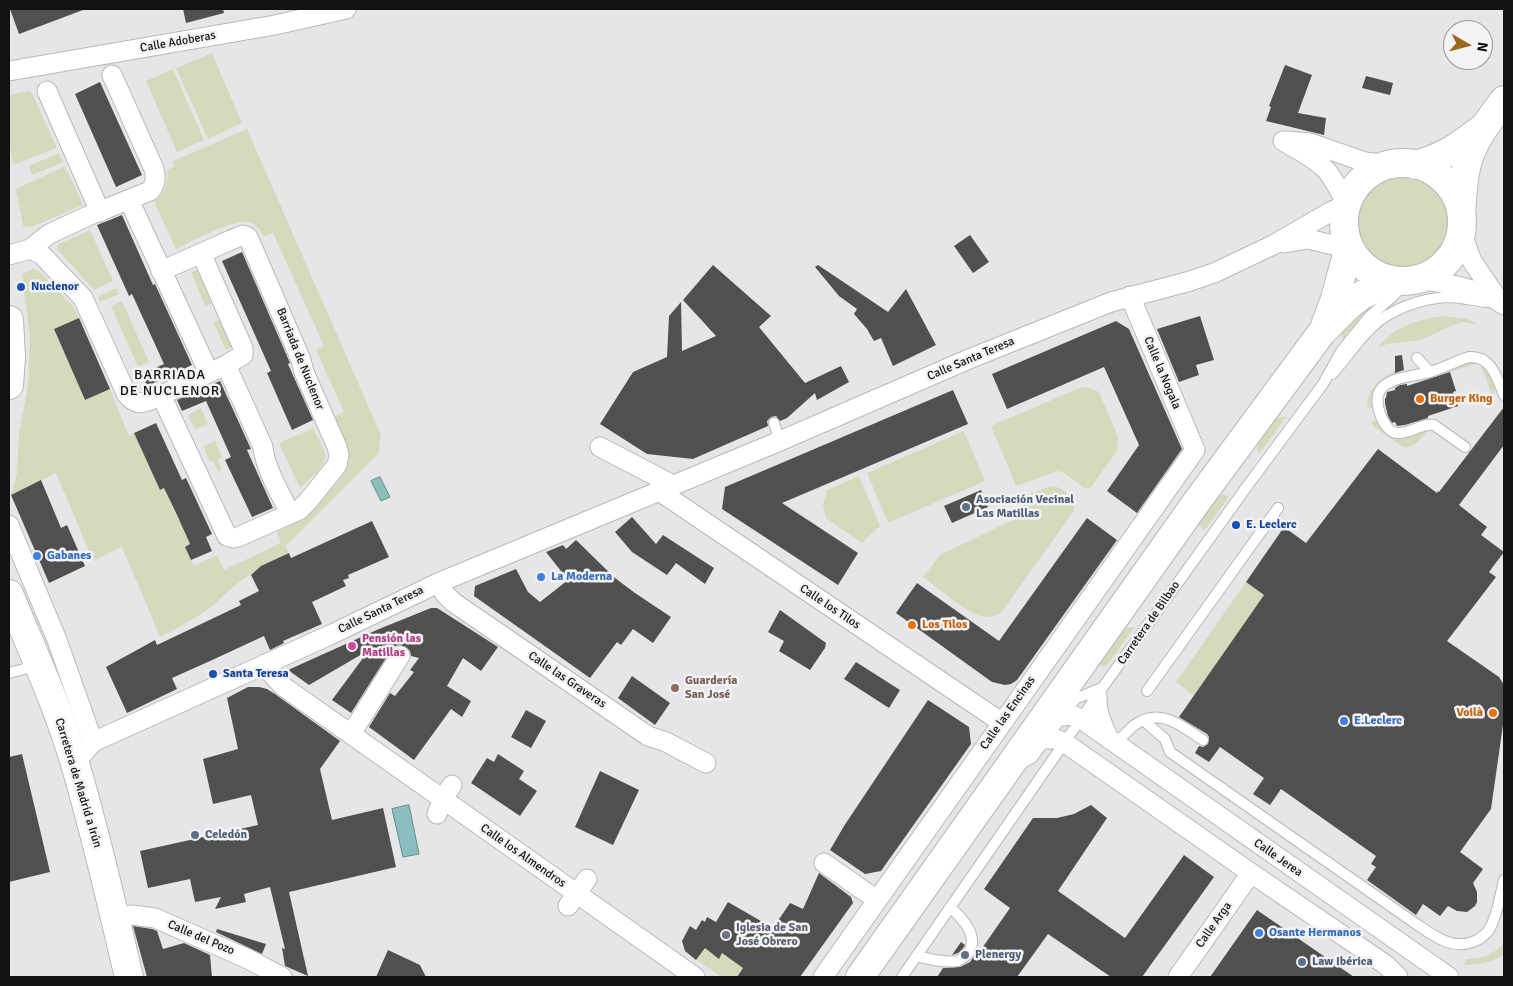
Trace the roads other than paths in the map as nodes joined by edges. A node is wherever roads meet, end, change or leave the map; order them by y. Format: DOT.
graph roads {
  1 [pos="346,9"];
  2 [pos="9,71"];
  3 [pos="112,75"];
  4 [pos="47,91"];
  5 [pos="1504,100"];
  6 [pos="1485,126"];
  7 [pos="1388,165"];
  8 [pos="1416,165"];
  9 [pos="129,200"];
  10 [pos="1347,204"];
  11 [pos="100,212"];
  12 [pos="1461,221"];
  13 [pos="1273,245"];
  14 [pos="30,249"];
  15 [pos="1350,249"];
  16 [pos="201,253"];
  17 [pos="9,255"];
  18 [pos="161,271"];
  19 [pos="1405,280"];
  20 [pos="1130,296"];
  21 [pos="1503,304"];
  22 [pos="9,320"];
  23 [pos="1322,332"];
  24 [pos="1417,358"];
  25 [pos="226,365"];
  26 [pos="1430,372"];
  27 [pos="209,373"];
  28 [pos="1322,384"];
  29 [pos="9,385"];
  30 [pos="161,395"];
  31 [pos="1504,395"];
  32 [pos="600,447"];
  33 [pos="1465,448"];
  34 [pos="1195,450"];
  35 [pos="666,488"];
  36 [pos="1278,508"];
  37 [pos="290,514"];
  38 [pos="9,524"];
  39 [pos="438,583"];
  40 [pos="9,594"];
  41 [pos="9,631"];
  42 [pos="400,656"];
  43 [pos="264,664"];
  44 [pos="16,671"];
  45 [pos="1100,691"];
  46 [pos="1146,691"];
  47 [pos="1072,717"];
  48 [pos="1005,718"];
  49 [pos="1143,720"];
  50 [pos="62,725"];
  51 [pos="351,734"];
  52 [pos="1040,736"];
  53 [pos="1203,740"];
  54 [pos="1112,741"];
  55 [pos="92,742"];
  56 [pos="1065,743"];
  57 [pos="75,763"];
  58 [pos="706,763"];
  59 [pos="824,863"];
  60 [pos="1251,873"];
  61 [pos="1504,880"];
  62 [pos="889,882"];
  63 [pos="877,900"];
  64 [pos="914,901"];
  65 [pos="950,908"];
  66 [pos="115,918"];
  67 [pos="917,956"];
  68 [pos="114,977"];
  69 [pos="129,977"];
  70 [pos="282,977"];
  71 [pos="694,977"];
  72 [pos="823,977"];
  73 [pos="860,977"];
  74 [pos="902,977"];
  75 [pos="1178,977"];
  76 [pos="1398,977"];
  77 [pos="1449,977"];
  1 -- 2 [label="street, Calle Adoberas"];
  3 -- 9 [label="street"];
  4 -- 11 [label="street"];
  5 -- 6 [label="main road"];
  6 -- 8 [label="main road"];
  6 -- 12 [label="main road"];
  7 -- 8 [label="main road"];
  7 -- 10 [label="main road"];
  7 -- 10 [label="street"];
  8 -- 12 [label="main road"];
  9 -- 11 [label="street"];
  9 -- 18 [label="street"];
  10 -- 13 [label="street, Calle Santa Teresa"];
  10 -- 15 [label="main road"];
  11 -- 14 [label="street"];
  12 -- 19 [label="main road"];
  12 -- 21 [label="street"];
  13 -- 15 [label="street, Calle Santa Teresa"];
  13 -- 20 [label="street, Calle Santa Teresa"];
  14 -- 17 [label="street"];
  14 -- 30 [label="street"];
  15 -- 19 [label="main road"];
  15 -- 23 [label="main road"];
  16 -- 18 [label="street, Barriada de Nuclenor"];
  16 -- 25 [label="street"];
  16 -- 37 [label="street, Barriada de Nuclenor"];
  18 -- 27 [label="street"];
  19 -- 21 [label="street"];
  19 -- 23 [label="main road"];
  19 -- 28 [label="lane, Carretera de Bilbao"];
  20 -- 34 [label="street, Calle la Nogala"];
  20 -- 35 [label="street, Calle Santa Teresa"];
  21 -- 28 [label="lane"];
  22 -- 29 [label="main road"];
  23 -- 52 [label="main road"];
  24 -- 26 [label="lane"];
  25 -- 27 [label="street"];
  25 -- 37 [label="street"];
  26 -- 31 [label="lane"];
  26 -- 33 [label="lane"];
  27 -- 30 [label="street"];
  28 -- 45 [label="lane, Carretera de Bilbao"];
  30 -- 37 [label="street, Barriada de Nuclenor"];
  32 -- 35 [label="street"];
  34 -- 48 [label="street, Calle las Encinas"];
  35 -- 39 [label="street, Calle Santa Teresa"];
  35 -- 48 [label="street, Calle los Tilos"];
  36 -- 46 [label="lane"];
  38 -- 55 [label="street, Carretera de Madrid a Irún"];
  39 -- 43 [label="street, Calle Santa Teresa"];
  39 -- 58 [label="street, Calle las Graveras"];
  40 -- 50 [label="main road, Carretera de Madrid a Irún"];
  41 -- 44 [label="main road, Carretera de Madrid a Irún"];
  42 -- 51 [label="street"];
  43 -- 51 [label="street, Calle los Almendros"];
  43 -- 55 [label="street, Calle Santa Teresa"];
  44 -- 68 [label="main road, Carretera de Madrid a Irún"];
  45 -- 47 [label="lane, Carretera de Bilbao"];
  45 -- 47 [label="lane"];
  45 -- 54 [label="street"];
  47 -- 52 [label="lane"];
  47 -- 54 [label="street, Calle Jerea"];
  47 -- 56 [label="lane, Carretera de Bilbao"];
  48 -- 52 [label="street, Calle los Tilos"];
  48 -- 62 [label="street, Calle las Encinas"];
  49 -- 53 [label="lane"];
  49 -- 54 [label="lane"];
  49 -- 61 [label="lane"];
  50 -- 55 [label="street"];
  50 -- 57 [label="main road, Carretera de Madrid a Irún"];
  51 -- 71 [label="street, Calle los Almendros"];
  52 -- 56 [label="street"];
  52 -- 64 [label="main road"];
  54 -- 77 [label="street, Calle Jerea"];
  55 -- 57 [label="street, Calle Santa Teresa"];
  56 -- 60 [label="street"];
  56 -- 65 [label="lane, Carretera de Bilbao"];
  57 -- 66 [label="main road, Carretera de Madrid a Irún"];
  59 -- 63 [label="street"];
  60 -- 75 [label="street, Calle Arga"];
  60 -- 76 [label="street"];
  62 -- 63 [label="street, Calle las Encinas"];
  62 -- 64 [label="street"];
  63 -- 72 [label="street, Calle las Encinas"];
  64 -- 73 [label="main road"];
  65 -- 67 [label="lane, Carretera de Bilbao"];
  65 -- 67 [label="lane"];
  66 -- 69 [label="main road, Carretera de Madrid a Irún"];
  66 -- 70 [label="street, Calle del Pozo"];
  67 -- 74 [label="lane, Carretera de Bilbao"];
}
